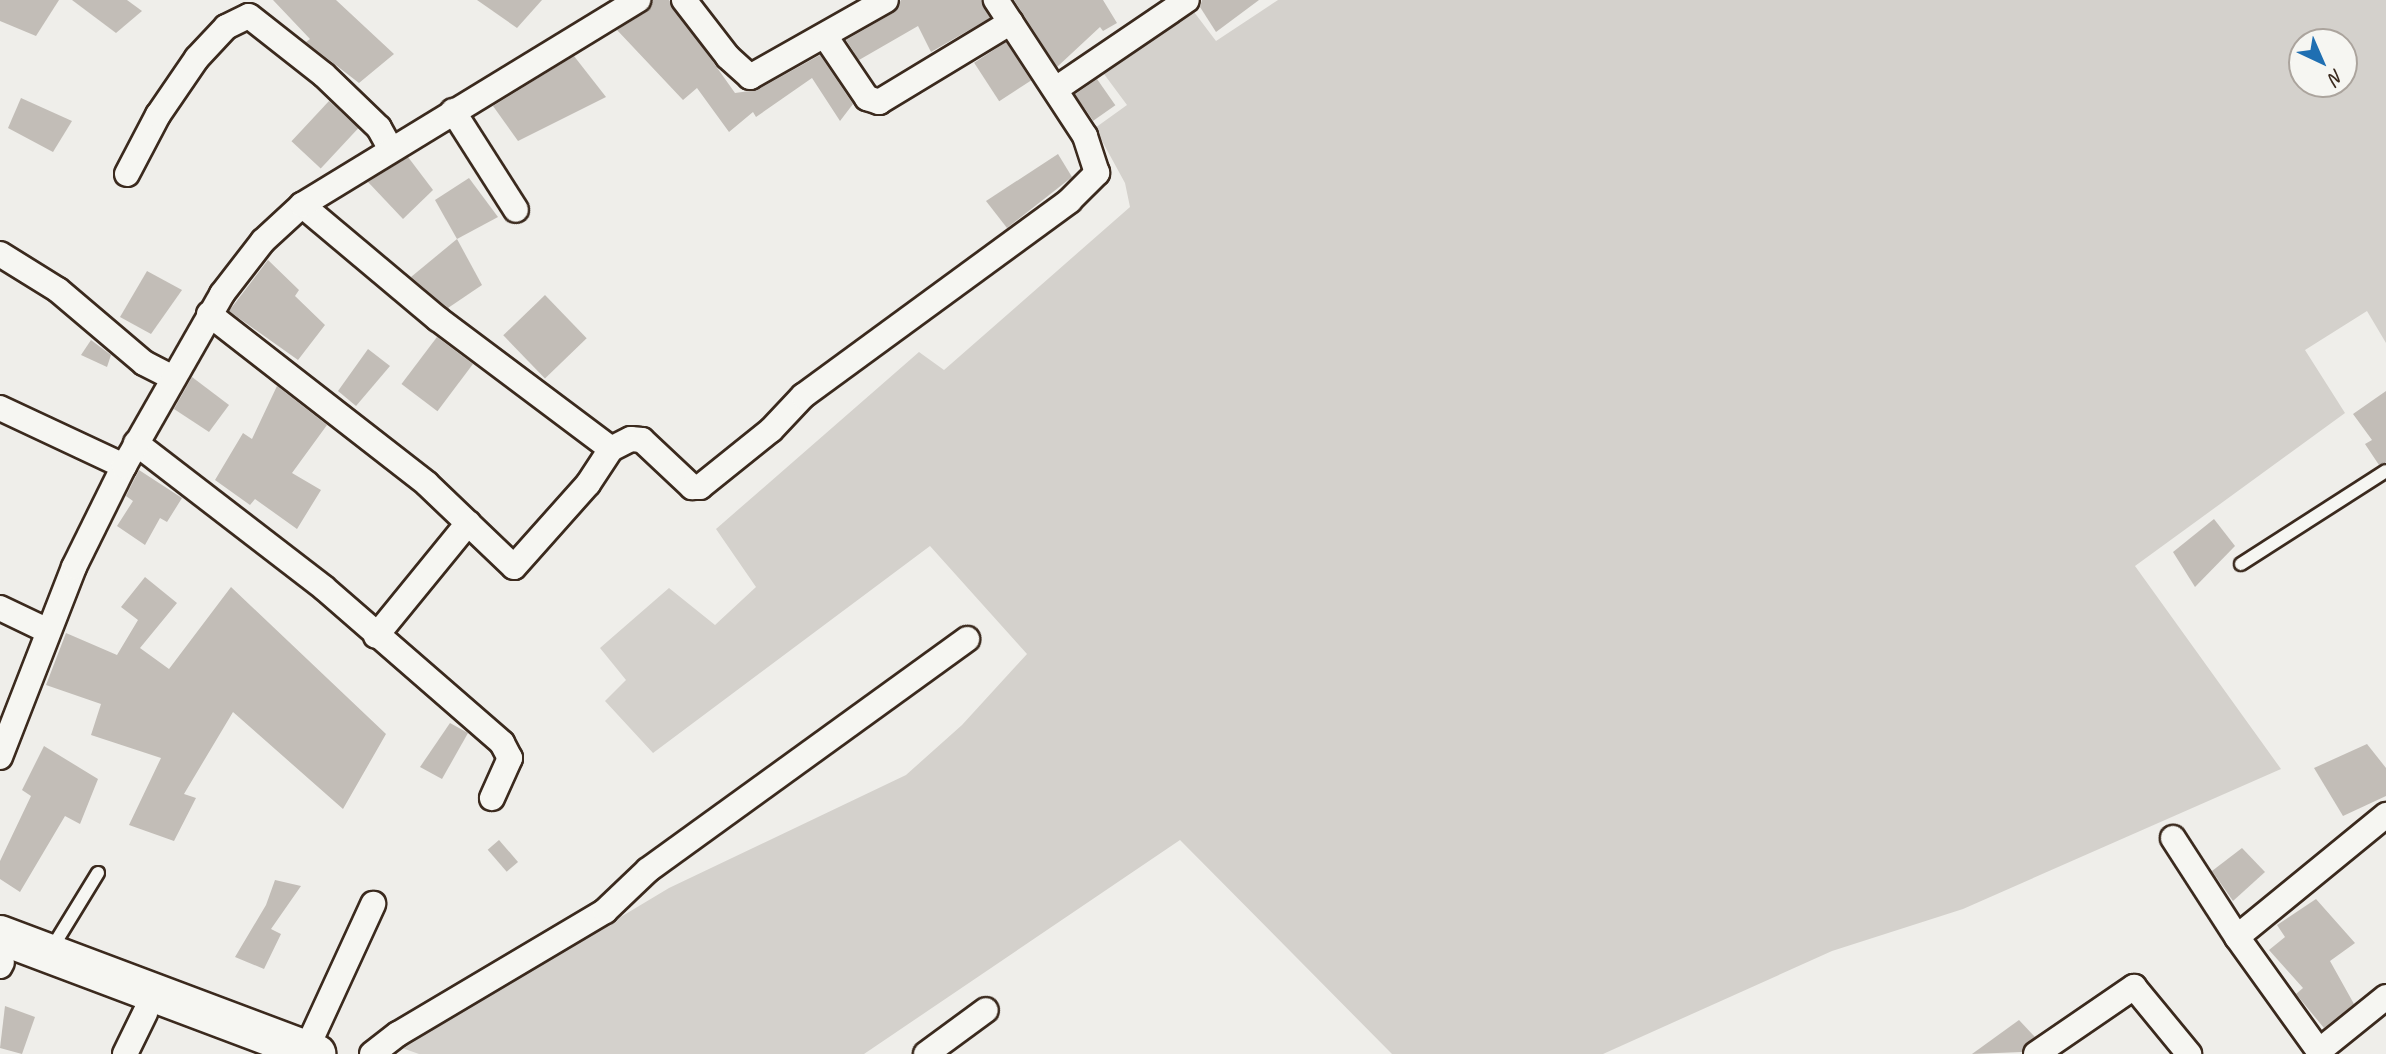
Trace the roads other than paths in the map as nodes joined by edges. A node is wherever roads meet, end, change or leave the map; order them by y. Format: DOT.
graph roads {
  1 [pos="638,0"];
  2 [pos="684,0"];
  3 [pos="886,0"];
  4 [pos="996,0"];
  5 [pos="1187,0"];
  6 [pos="601,8"];
  7 [pos="1011,22"];
  8 [pos="825,36"];
  9 [pos="1056,89"];
  10 [pos="453,111"];
  11 [pos="390,148"];
  12 [pos="127,174"];
  13 [pos="302,205"];
  14 [pos="516,211"];
  15 [pos="0,254"];
  16 [pos="209,314"];
  17 [pos="172,377"];
  18 [pos="0,408"];
  19 [pos="136,443"];
  20 [pos="611,449"];
  21 [pos="124,466"];
  22 [pos="2386,471"];
  23 [pos="468,523"];
  24 [pos="2241,564"];
  25 [pos="0,608"];
  26 [pos="48,631"];
  27 [pos="376,636"];
  28 [pos="967,639"];
  29 [pos="0,757"];
  30 [pos="492,798"];
  31 [pos="2386,815"];
  32 [pos="2173,838"];
  33 [pos="98,873"];
  34 [pos="373,904"];
  35 [pos="2237,937"];
  36 [pos="50,951"];
  37 [pos="1,956"];
  38 [pos="2386,997"];
  39 [pos="986,1010"];
  40 [pos="145,1013"];
  41 [pos="288,1051"];
  42 [pos="2320,1053"];
  43 [pos="125,1054"];
  44 [pos="372,1054"];
  45 [pos="926,1054"];
  46 [pos="2036,1054"];
  47 [pos="2189,1054"];
  1 -- 6 [label="street"];
  2 -- 8 [label="street"];
  3 -- 8 [label="street"];
  4 -- 7 [label="street"];
  5 -- 9 [label="street"];
  6 -- 10 [label="street"];
  7 -- 8 [label="street"];
  7 -- 9 [label="street"];
  9 -- 20 [label="street"];
  10 -- 11 [label="street"];
  10 -- 14 [label="street"];
  11 -- 12 [label="street"];
  11 -- 13 [label="street"];
  13 -- 16 [label="street"];
  13 -- 20 [label="street"];
  15 -- 17 [label="street"];
  16 -- 17 [label="street"];
  16 -- 23 [label="street"];
  17 -- 19 [label="street"];
  18 -- 21 [label="street"];
  19 -- 21 [label="street"];
  19 -- 27 [label="street"];
  20 -- 23 [label="street"];
  21 -- 26 [label="street"];
  22 -- 24 [label="lane"];
  23 -- 27 [label="street"];
  25 -- 26 [label="street"];
  26 -- 29 [label="street"];
  27 -- 30 [label="street"];
  28 -- 44 [label="street"];
  31 -- 35 [label="street"];
  32 -- 35 [label="street"];
  33 -- 36 [label="lane"];
  34 -- 41 [label="street"];
  35 -- 42 [label="street"];
  36 -- 37 [label="highway"];
  36 -- 41 [label="highway"];
  37 -- 40 [label="highway"];
  38 -- 42 [label="street"];
  39 -- 45 [label="street"];
  40 -- 41 [label="highway"];
  40 -- 43 [label="street"];
  46 -- 47 [label="street"];
}
